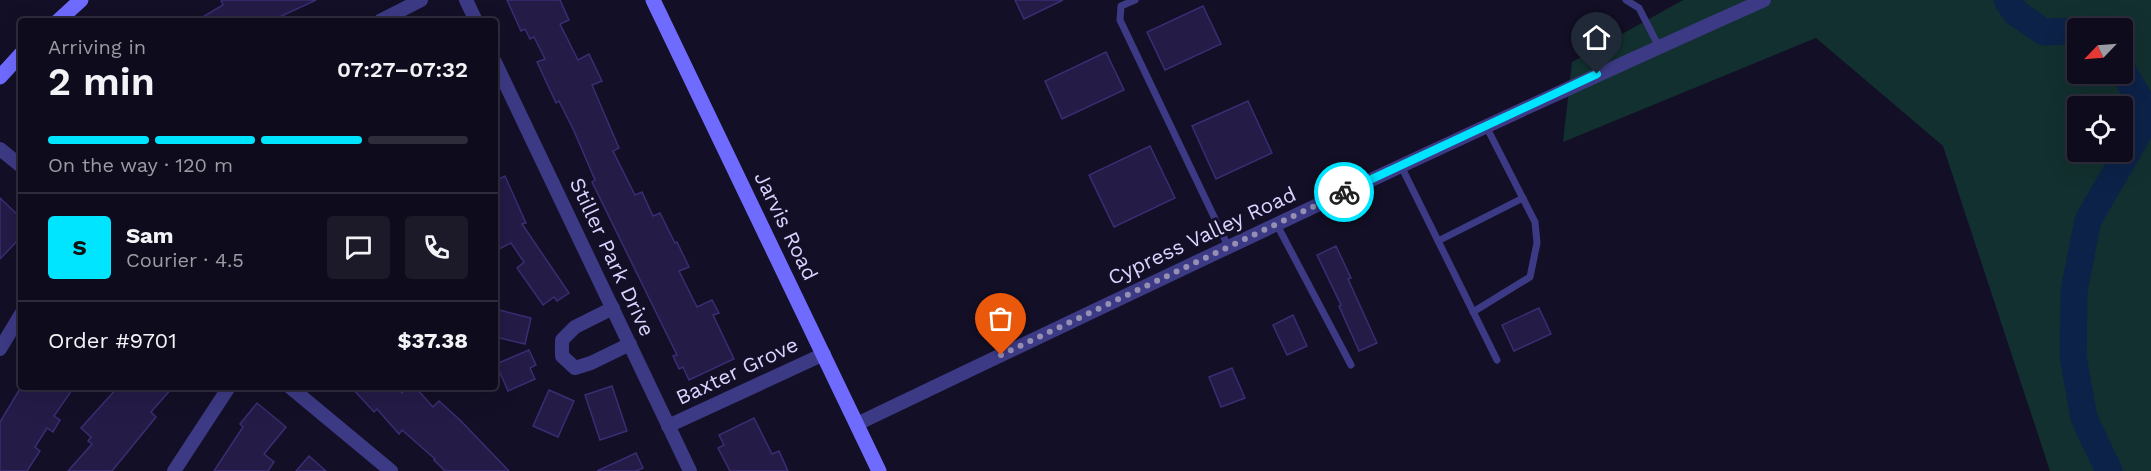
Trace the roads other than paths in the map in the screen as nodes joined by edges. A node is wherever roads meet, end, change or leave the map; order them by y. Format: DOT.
graph roads {
  1 [pos="81,0"];
  2 [pos="421,0"];
  3 [pos="466,0"];
  4 [pos="653,0"];
  5 [pos="1135,0"];
  6 [pos="1626,0"];
  7 [pos="1764,0"];
  8 [pos="61,18"];
  9 [pos="386,18"];
  10 [pos="475,18"];
  11 [pos="1659,47"];
  12 [pos="18,57"];
  13 [pos="498,68"];
  14 [pos="0,77"];
  15 [pos="1486,126"];
  16 [pos="0,149"];
  17 [pos="18,164"];
  18 [pos="1401,166"];
  19 [pos="1523,198"];
  20 [pos="1276,223"];
  21 [pos="1438,241"];
  22 [pos="1228,246"];
  23 [pos="613,308"];
  24 [pos="1473,312"];
  25 [pos="18,319"];
  26 [pos="630,344"];
  27 [pos="0,349"];
  28 [pos="824,354"];
  29 [pos="1497,360"];
  30 [pos="1351,365"];
  31 [pos="227,390"];
  32 [pos="294,390"];
  33 [pos="857,424"];
  34 [pos="669,426"];
  35 [pos="174,471"];
  36 [pos="391,471"];
  37 [pos="690,471"];
  38 [pos="879,471"];
  1 -- 8 [label="street"];
  2 -- 9 [label="street"];
  3 -- 10 [label="street"];
  4 -- 28 [label="street, Jarvis Road"];
  5 -- 22 [label="lane"];
  6 -- 11 [label="lane"];
  7 -- 11 [label="street, Cypress Valley Road"];
  11 -- 15 [label="street, Cypress Valley Road"];
  12 -- 14 [label="street"];
  13 -- 23 [label="street, Stiller Park Drive"];
  15 -- 18 [label="street, Cypress Valley Road"];
  15 -- 19 [label="lane"];
  16 -- 17 [label="street"];
  18 -- 20 [label="street, Cypress Valley Road"];
  18 -- 21 [label="lane"];
  19 -- 21 [label="lane"];
  19 -- 24 [label="lane"];
  20 -- 22 [label="street, Cypress Valley Road"];
  20 -- 30 [label="lane"];
  21 -- 24 [label="lane"];
  22 -- 33 [label="street, Cypress Valley Road"];
  23 -- 26 [label="street, Stiller Park Drive"];
  23 -- 26 [label="street"];
  24 -- 29 [label="lane"];
  25 -- 27 [label="street"];
  26 -- 34 [label="street, Stiller Park Drive"];
  28 -- 33 [label="street, Jarvis Road"];
  28 -- 34 [label="street, Baxter Grove"];
  31 -- 35 [label="street"];
  32 -- 36 [label="street"];
  33 -- 38 [label="street, Jarvis Road"];
  34 -- 37 [label="street, Stiller Park Drive"];
}
